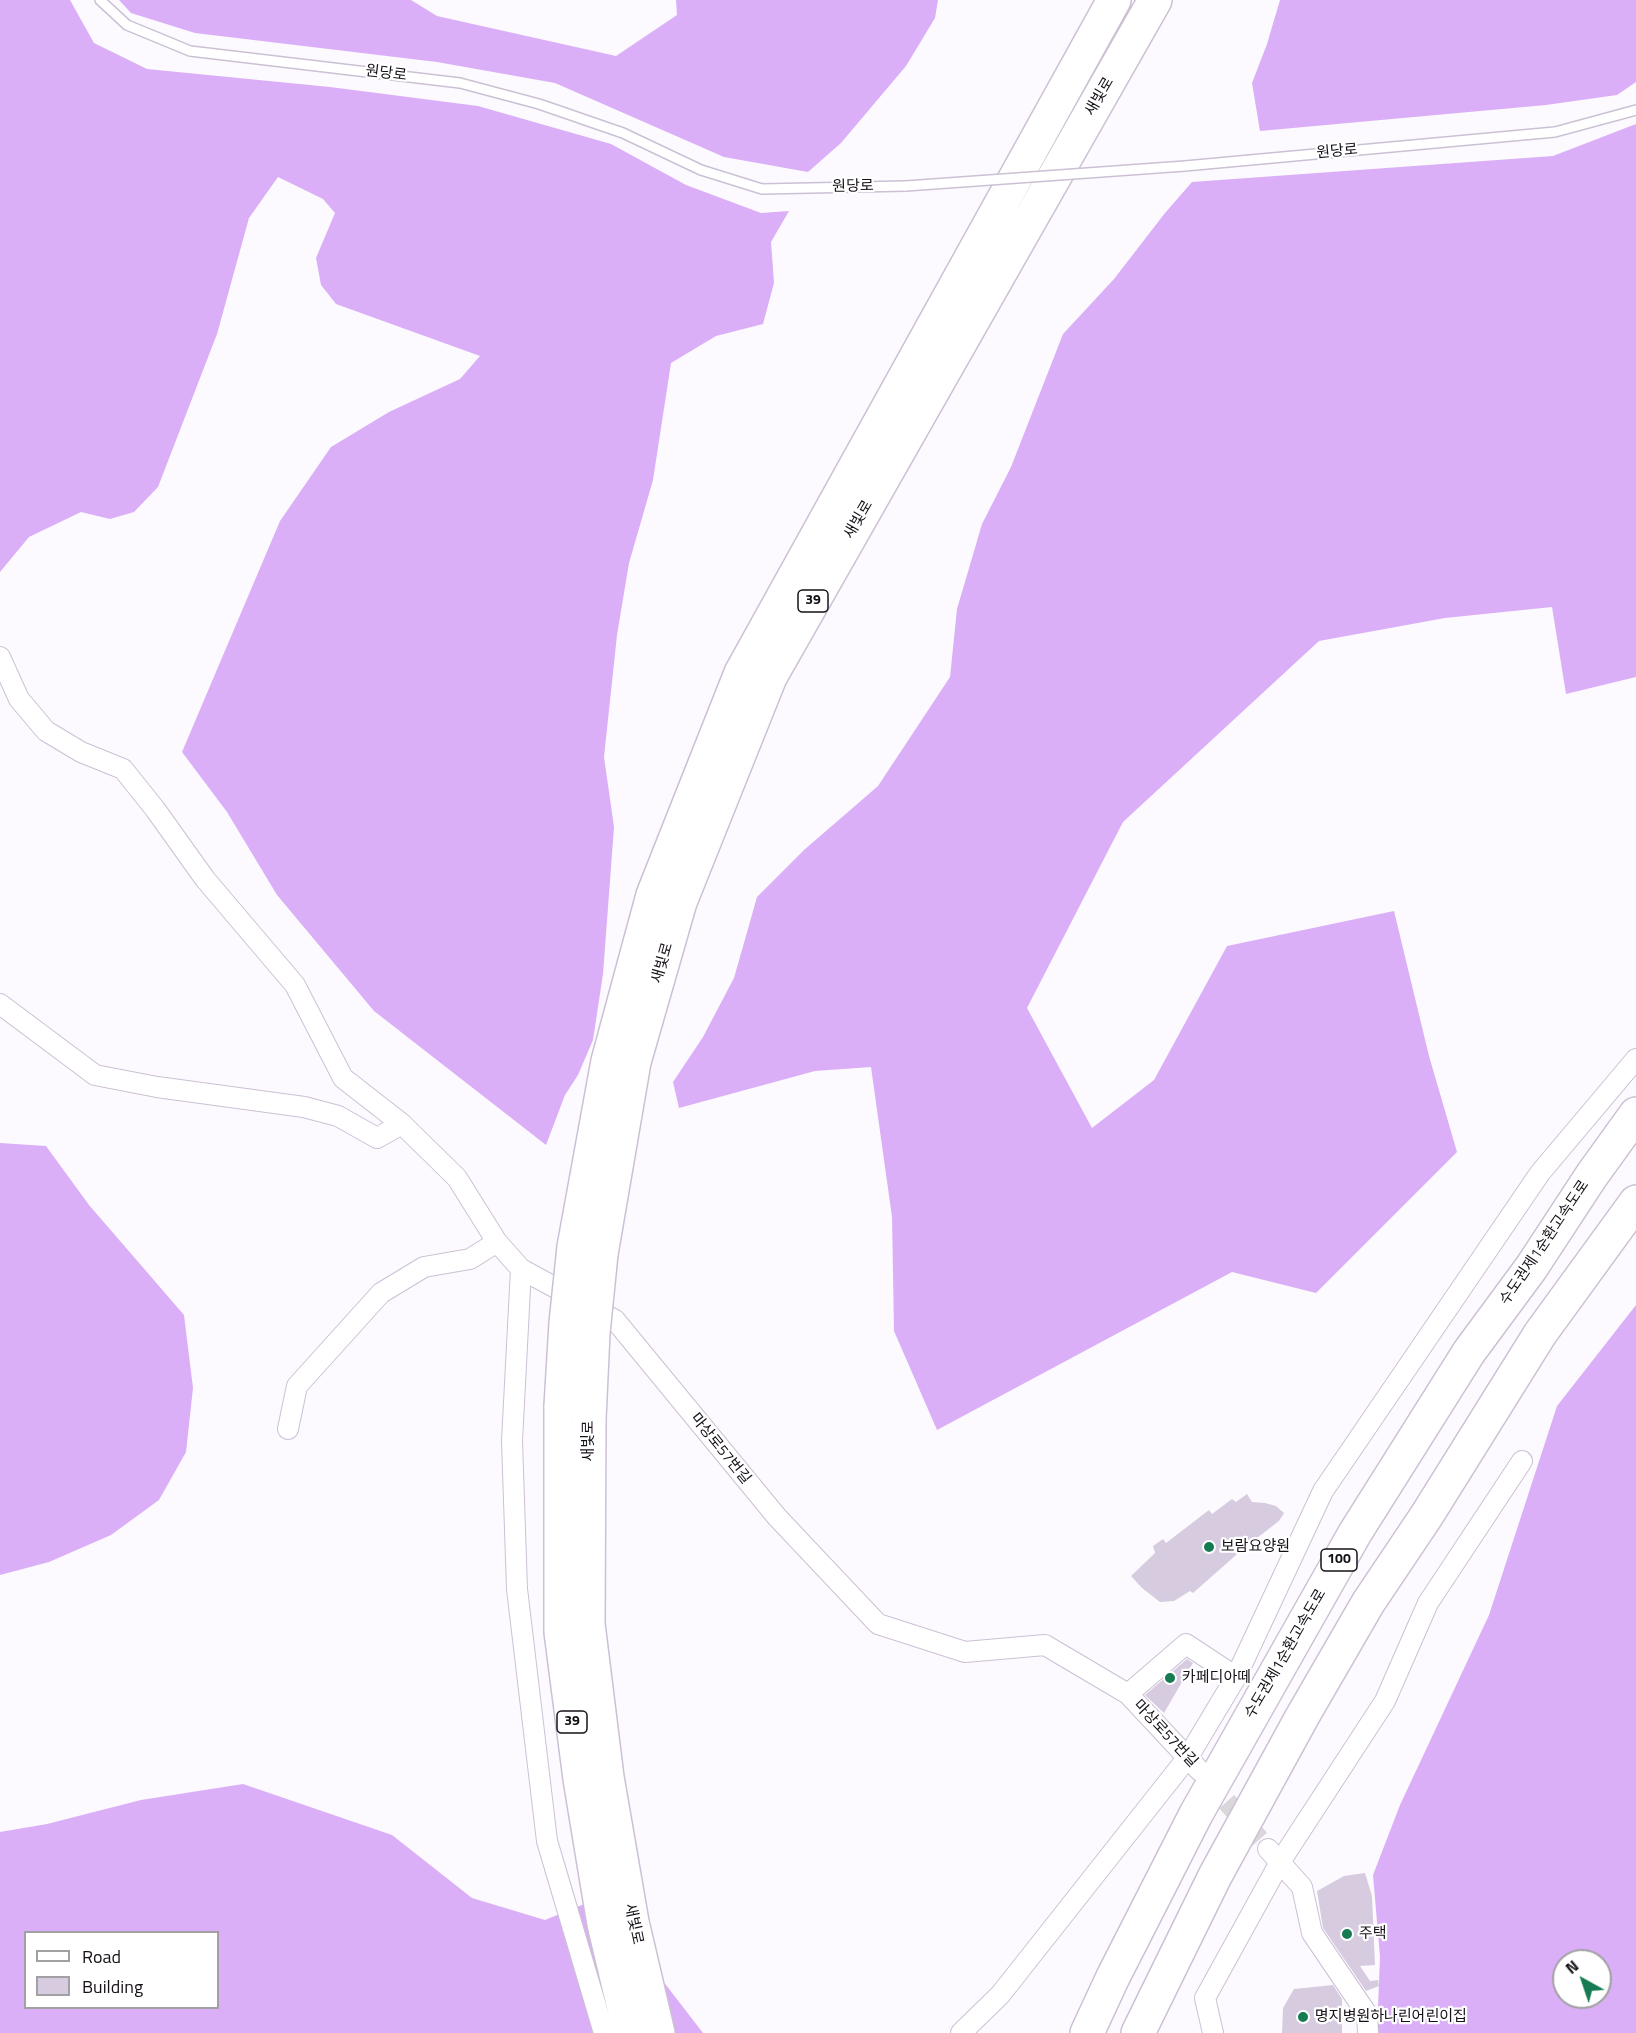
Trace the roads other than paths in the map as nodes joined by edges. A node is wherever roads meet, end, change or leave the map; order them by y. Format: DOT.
graph roads {
  1 [pos="100,0"];
  2 [pos="1114,0"];
  3 [pos="1155,0"];
  4 [pos="1636,110"];
  5 [pos="0,657"];
  6 [pos="0,1004"];
  7 [pos="1636,1059"];
  8 [pos="1636,1113"];
  9 [pos="402,1124"];
  10 [pos="1636,1202"];
  11 [pos="497,1242"];
  12 [pos="588,1250"];
  13 [pos="521,1269"];
  14 [pos="575,1413"];
  15 [pos="288,1430"];
  16 [pos="1522,1461"];
  17 [pos="1236,1677"];
  18 [pos="1128,1694"];
  19 [pos="1194,1764"];
  20 [pos="1274,1856"];
  21 [pos="604,2033"];
  22 [pos="630,2033"];
  23 [pos="658,2033"];
  24 [pos="961,2033"];
  25 [pos="1087,2033"];
  26 [pos="1138,2033"];
  27 [pos="1213,2033"];
  28 [pos="1368,2033"];
  1 -- 4 [label="lane, 원당로, bridge"];
  2 -- 12 [label="highway, 새빛로 / 39"];
  3 -- 12 [label="highway, 새빛로 / 39"];
  5 -- 9 [label="street, 마상로57번길"];
  6 -- 9 [label="street"];
  7 -- 17 [label="street"];
  8 -- 25 [label="highway, 수도권제1순환고속도로 / 100"];
  9 -- 11 [label="street, 마상로57번길"];
  10 -- 26 [label="highway"];
  11 -- 13 [label="street, 마상로57번길"];
  11 -- 15 [label="street"];
  12 -- 14 [label="highway, 새빛로 / 39, bridge"];
  13 -- 18 [label="street, 마상로57번길"];
  13 -- 21 [label="street"];
  14 -- 22 [label="highway, 새빛로 / 39"];
  14 -- 23 [label="highway, 새빛로 / 39"];
  16 -- 20 [label="street"];
  17 -- 18 [label="street"];
  17 -- 19 [label="street"];
  18 -- 19 [label="street, 마상로57번길"];
  19 -- 24 [label="street"];
  20 -- 27 [label="street"];
  20 -- 28 [label="street"];
}
